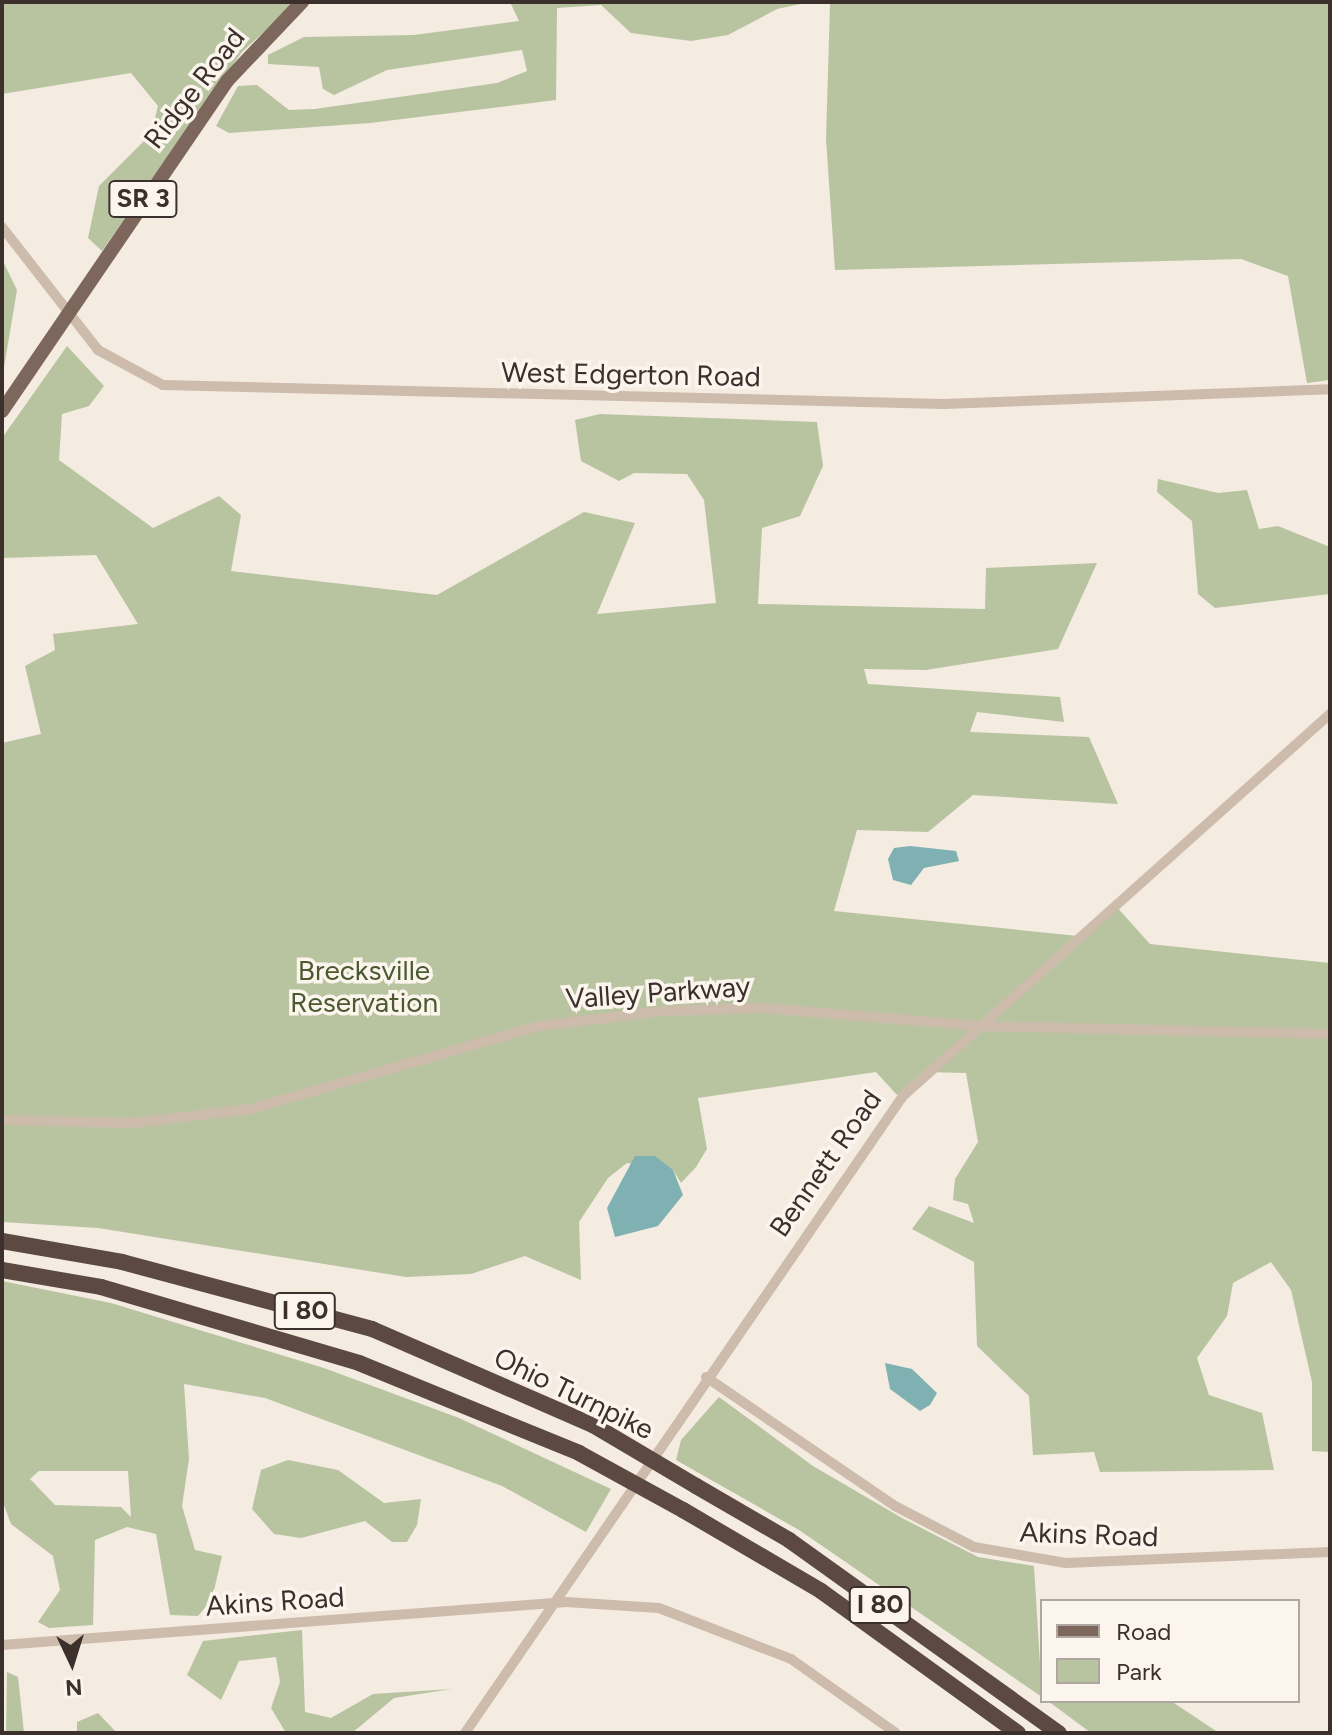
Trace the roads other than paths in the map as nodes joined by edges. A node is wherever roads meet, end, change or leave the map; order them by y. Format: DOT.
graph roads {
  1 [pos="302,2"];
  2 [pos="2,227"];
  3 [pos="70,316"];
  4 [pos="1330,389"];
  5 [pos="2,411"];
  6 [pos="1330,714"];
  7 [pos="979,1026"];
  8 [pos="1330,1034"];
  9 [pos="2,1120"];
  10 [pos="2,1241"];
  11 [pos="2,1270"];
  12 [pos="706,1377"];
  13 [pos="1330,1552"];
  14 [pos="551,1604"];
  15 [pos="2,1645"];
  16 [pos="465,1733"];
  17 [pos="896,1733"];
  18 [pos="1018,1733"];
  19 [pos="1059,1733"];
  1 -- 3 [label="main road, Ridge Road / SR 3"];
  2 -- 3 [label="street, West Edgerton Road"];
  3 -- 4 [label="street, West Edgerton Road"];
  3 -- 5 [label="main road, Ridge Road / SR 3"];
  6 -- 7 [label="street, Bennett Road"];
  7 -- 8 [label="street, Valley Parkway"];
  7 -- 9 [label="street, Valley Parkway"];
  7 -- 12 [label="street, Bennett Road"];
  10 -- 19 [label="highway, Ohio Turnpike / I 80, bridge"];
  11 -- 18 [label="highway, Ohio Turnpike / I 80, bridge"];
  12 -- 13 [label="street, Akins Road"];
  12 -- 14 [label="street, Bennett Road"];
  14 -- 15 [label="street, Akins Road"];
  14 -- 16 [label="street, Bennett Road"];
  14 -- 17 [label="street, Akins Road"];
}
